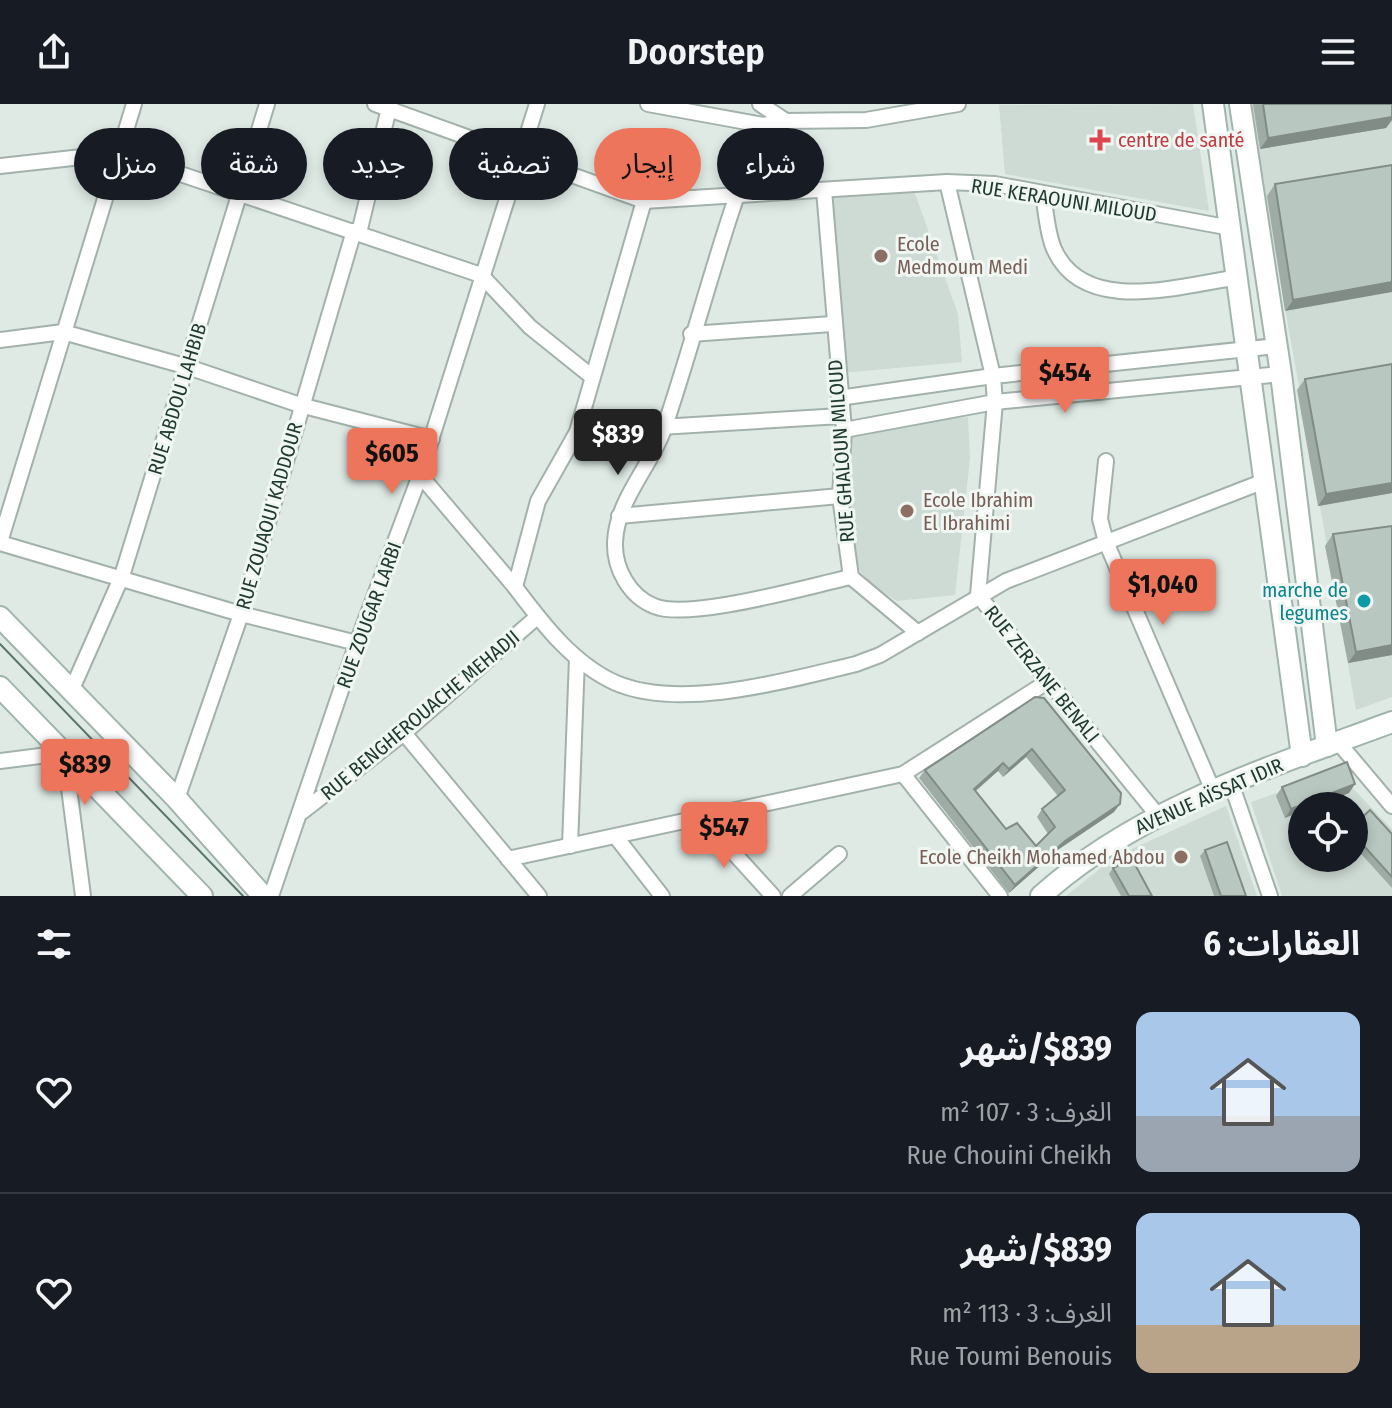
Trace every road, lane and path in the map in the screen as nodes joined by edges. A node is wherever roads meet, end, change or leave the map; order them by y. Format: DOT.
graph roads {
  1 [pos="134,104"];
  2 [pos="267,104"];
  3 [pos="375,104"];
  4 [pos="537,104"];
  5 [pos="648,104"];
  6 [pos="760,104"];
  7 [pos="958,104"];
  8 [pos="1213,104"];
  9 [pos="1240,104"];
  10 [pos="390,106"];
  11 [pos="786,121"];
  12 [pos="763,125"];
  13 [pos="126,128"];
  14 [pos="260,128"];
  15 [pos="450,128"];
  16 [pos="530,128"];
  17 [pos="762,128"];
  18 [pos="74,158"];
  19 [pos="0,166"];
  20 [pos="578,176"];
  21 [pos="947,182"];
  22 [pos="824,190"];
  23 [pos="1043,194"];
  24 [pos="717,199"];
  25 [pos="105,200"];
  26 [pos="238,200"];
  27 [pos="261,200"];
  28 [pos="506,200"];
  29 [pos="732,200"];
  30 [pos="644,201"];
  31 [pos="1231,228"];
  32 [pos="357,232"];
  33 [pos="481,275"];
  34 [pos="1239,277"];
  35 [pos="832,324"];
  36 [pos="63,332"];
  37 [pos="691,334"];
  38 [pos="0,340"];
  39 [pos="1276,346"];
  40 [pos="1248,350"];
  41 [pos="188,367"];
  42 [pos="1281,374"];
  43 [pos="591,376"];
  44 [pos="993,376"];
  45 [pos="1252,379"];
  46 [pos="839,398"];
  47 [pos="995,402"];
  48 [pos="300,405"];
  49 [pos="842,423"];
  50 [pos="665,429"];
  51 [pos="577,432"];
  52 [pos="432,439"];
  53 [pos="1106,461"];
  54 [pos="420,475"];
  55 [pos="1262,482"];
  56 [pos="840,496"];
  57 [pos="619,516"];
  58 [pos="0,542"];
  59 [pos="1106,542"];
  60 [pos="122,576"];
  61 [pos="851,577"];
  62 [pos="515,587"];
  63 [pos="978,595"];
  64 [pos="241,614"];
  65 [pos="0,617"];
  66 [pos="537,617"];
  67 [pos="918,633"];
  68 [pos="357,643"];
  69 [pos="577,658"];
  70 [pos="1047,682"];
  71 [pos="0,687"];
  72 [pos="72,689"];
  73 [pos="1392,722"];
  74 [pos="404,733"];
  75 [pos="1333,744"];
  76 [pos="64,753"];
  77 [pos="1302,756"];
  78 [pos="0,761"];
  79 [pos="84,774"];
  80 [pos="903,774"];
  81 [pos="1223,789"];
  82 [pos="177,799"];
  83 [pos="1392,806"];
  84 [pos="302,812"];
  85 [pos="1159,817"];
  86 [pos="703,819"];
  87 [pos="616,837"];
  88 [pos="570,846"];
  89 [pos="839,854"];
  90 [pos="508,859"];
  91 [pos="83,896"];
  92 [pos="202,896"];
  93 [pos="263,896"];
  94 [pos="271,896"];
  95 [pos="539,896"];
  96 [pos="662,896"];
  97 [pos="773,896"];
  98 [pos="790,896"];
  99 [pos="1000,896"];
  100 [pos="1041,896"];
  101 [pos="1270,896"];
  1 -- 13 [label="street"];
  2 -- 14 [label="street, RUE ABDOU LAHBIB"];
  3 -- 10 [label="street, RUE KERAOUNI MILOUD"];
  4 -- 16 [label="street, RUE ZOUGAR LARBI"];
  5 -- 12 [label="street"];
  6 -- 11 [label="street"];
  7 -- 11 [label="street"];
  8 -- 31 [label="street"];
  9 -- 39 [label="street"];
  10 -- 15 [label="street, RUE KERAOUNI MILOUD"];
  10 -- 32 [label="street, RUE ZOUAOUI KADDOUR"];
  11 -- 12 [label="street"];
  12 -- 17 [label="street"];
  18 -- 19 [label="street"];
  20 -- 30 [label="street, RUE KERAOUNI MILOUD"];
  21 -- 22 [label="street, RUE KERAOUNI MILOUD"];
  21 -- 23 [label="street, RUE KERAOUNI MILOUD"];
  21 -- 44 [label="street, RUE ZERZANE BENALI"];
  22 -- 35 [label="street, RUE GHALOUN MILOUD"];
  23 -- 31 [label="street, RUE KERAOUNI MILOUD"];
  23 -- 34 [label="street"];
  24 -- 30 [label="street, RUE KERAOUNI MILOUD"];
  25 -- 36 [label="street"];
  26 -- 41 [label="street, RUE ABDOU LAHBIB"];
  27 -- 32 [label="street"];
  28 -- 33 [label="street, RUE ZOUGAR LARBI"];
  29 -- 37 [label="street"];
  30 -- 43 [label="street"];
  31 -- 34 [label="street"];
  32 -- 33 [label="street"];
  32 -- 48 [label="street, RUE ZOUAOUI KADDOUR"];
  33 -- 43 [label="street"];
  33 -- 52 [label="street, RUE ZOUGAR LARBI"];
  34 -- 40 [label="street"];
  35 -- 37 [label="street"];
  35 -- 46 [label="street, RUE GHALOUN MILOUD"];
  36 -- 38 [label="street"];
  36 -- 41 [label="street"];
  36 -- 58 [label="street"];
  37 -- 50 [label="street"];
  39 -- 40 [label="street"];
  39 -- 42 [label="street"];
  40 -- 44 [label="street"];
  40 -- 45 [label="street"];
  41 -- 48 [label="street"];
  41 -- 60 [label="street, RUE ABDOU LAHBIB"];
  42 -- 45 [label="street"];
  42 -- 75 [label="street"];
  43 -- 51 [label="street"];
  44 -- 46 [label="street"];
  44 -- 47 [label="street, RUE ZERZANE BENALI"];
  45 -- 47 [label="street"];
  45 -- 55 [label="street"];
  46 -- 49 [label="street, RUE GHALOUN MILOUD"];
  47 -- 49 [label="street"];
  47 -- 63 [label="street, RUE ZERZANE BENALI"];
  48 -- 52 [label="street"];
  48 -- 64 [label="street, RUE ZOUAOUI KADDOUR"];
  49 -- 50 [label="street"];
  49 -- 56 [label="street, RUE GHALOUN MILOUD"];
  50 -- 51 [label="street"];
  50 -- 57 [label="street"];
  51 -- 62 [label="street"];
  52 -- 54 [label="street, RUE ZOUGAR LARBI"];
  53 -- 59 [label="street"];
  54 -- 62 [label="street"];
  54 -- 68 [label="street, RUE ZOUGAR LARBI"];
  55 -- 59 [label="street"];
  55 -- 77 [label="street"];
  56 -- 57 [label="street"];
  56 -- 61 [label="street, RUE GHALOUN MILOUD"];
  57 -- 61 [label="street"];
  58 -- 60 [label="street"];
  59 -- 63 [label="street"];
  59 -- 81 [label="street"];
  60 -- 64 [label="street"];
  60 -- 72 [label="street, RUE ABDOU LAHBIB"];
  61 -- 67 [label="street"];
  62 -- 66 [label="street"];
  63 -- 67 [label="street"];
  63 -- 70 [label="street, RUE ZERZANE BENALI"];
  64 -- 68 [label="street"];
  64 -- 82 [label="street, RUE ZOUAOUI KADDOUR"];
  65 -- 72 [label="street"];
  66 -- 69 [label="street"];
  66 -- 74 [label="street, RUE BENGHEROUACHE MEHADJI"];
  67 -- 69 [label="street"];
  68 -- 84 [label="street, RUE ZOUGAR LARBI"];
  69 -- 88 [label="street"];
  70 -- 80 [label="street"];
  70 -- 85 [label="street, RUE ZERZANE BENALI"];
  71 -- 76 [label="street"];
  72 -- 82 [label="street"];
  73 -- 75 [label="street, AVENUE AÏSSAT IDIR"];
  74 -- 84 [label="street, RUE BENGHEROUACHE MEHADJI"];
  74 -- 90 [label="street"];
  75 -- 77 [label="street, AVENUE AÏSSAT IDIR"];
  75 -- 83 [label="street"];
  76 -- 78 [label="street"];
  76 -- 79 [label="street"];
  77 -- 81 [label="street, AVENUE AÏSSAT IDIR"];
  79 -- 91 [label="street"];
  79 -- 92 [label="street"];
  80 -- 86 [label="street"];
  80 -- 99 [label="street"];
  81 -- 85 [label="street, AVENUE AÏSSAT IDIR"];
  81 -- 101 [label="street"];
  82 -- 93 [label="street"];
  84 -- 94 [label="street, RUE ZOUGAR LARBI"];
  85 -- 100 [label="street, AVENUE AÏSSAT IDIR"];
  86 -- 87 [label="street"];
  86 -- 97 [label="street"];
  87 -- 88 [label="street"];
  87 -- 96 [label="street"];
  88 -- 90 [label="street"];
  89 -- 98 [label="street"];
  90 -- 95 [label="street"];
}
